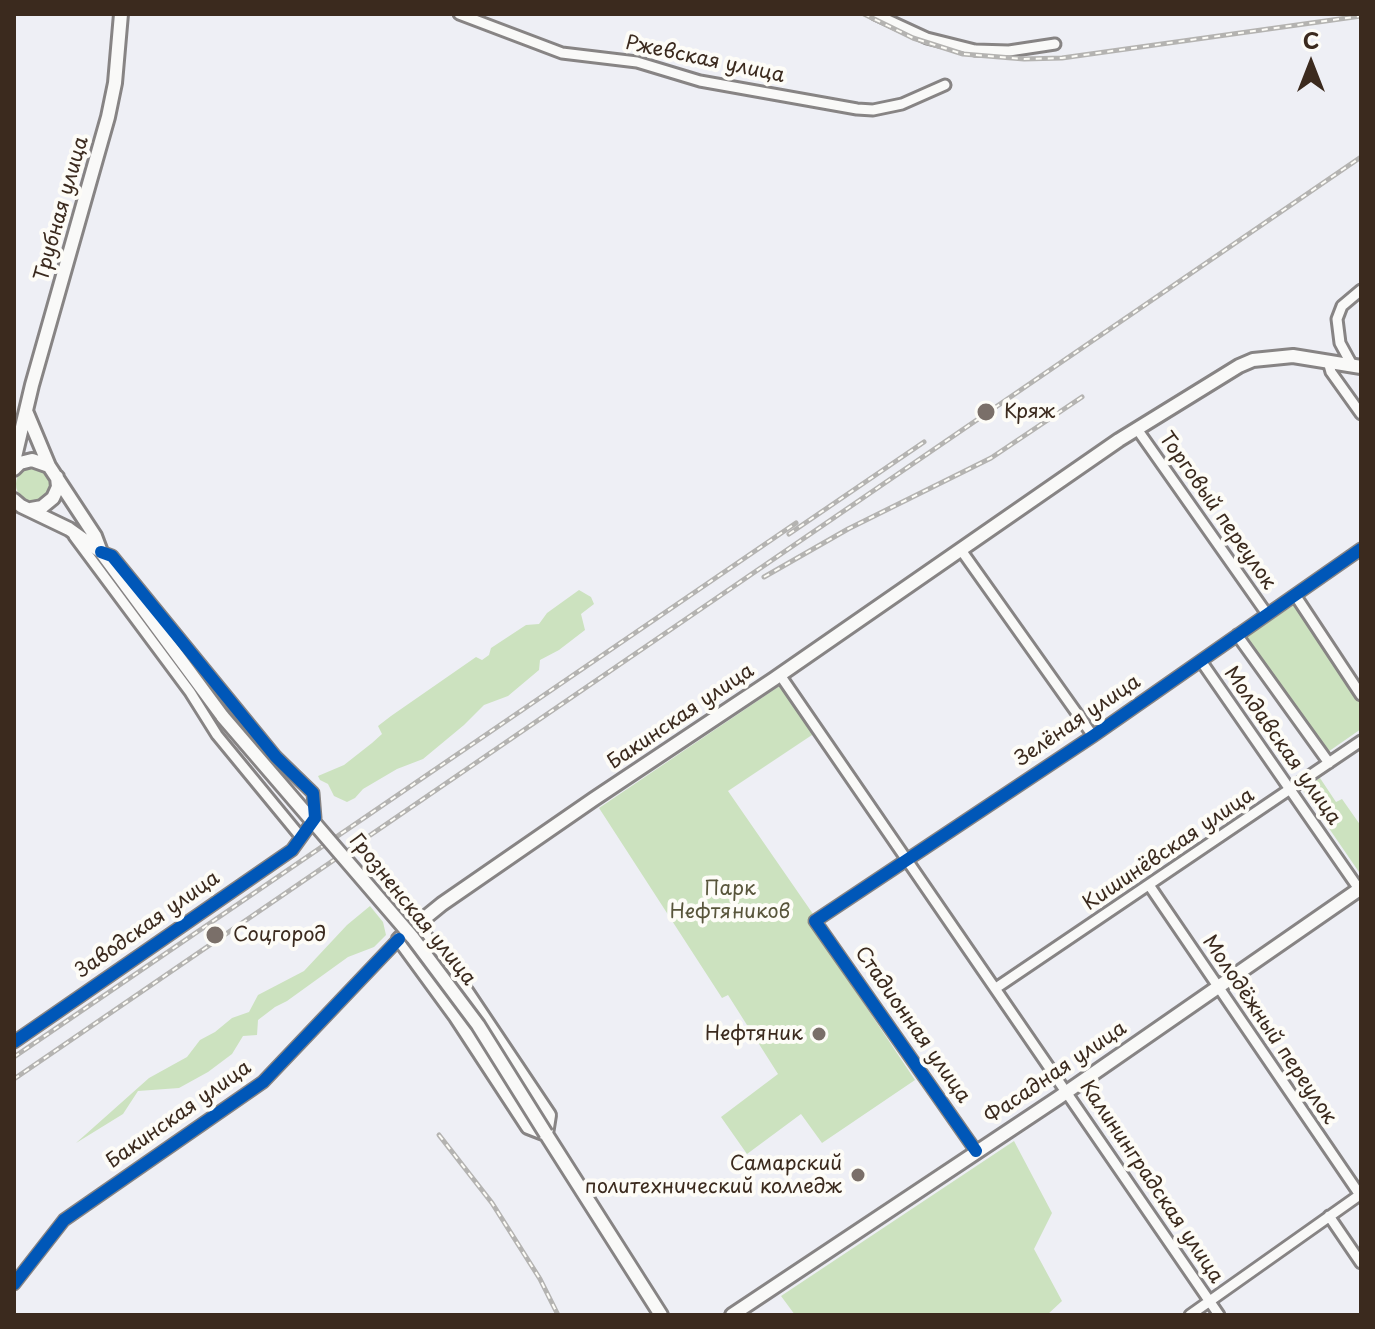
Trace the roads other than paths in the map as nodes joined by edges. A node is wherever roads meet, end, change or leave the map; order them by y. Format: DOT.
graph roads {
  1 [pos="121,14"];
  2 [pos="459,14"];
  3 [pos="875,14"];
  4 [pos="1055,44"];
  5 [pos="945,85"];
  6 [pos="1361,290"];
  7 [pos="1328,361"];
  8 [pos="1357,366"];
  9 [pos="26,411"];
  10 [pos="1361,414"];
  11 [pos="1137,429"];
  12 [pos="14,461"];
  13 [pos="14,469"];
  14 [pos="53,471"];
  15 [pos="14,500"];
  16 [pos="31,509"];
  17 [pos="69,529"];
  18 [pos="1361,549"];
  19 [pos="961,550"];
  20 [pos="101,552"];
  21 [pos="1295,595"];
  22 [pos="1267,614"];
  23 [pos="1237,635"];
  24 [pos="1201,661"];
  25 [pos="780,675"];
  26 [pos="1361,695"];
  27 [pos="1093,736"];
  28 [pos="1361,741"];
  29 [pos="1329,763"];
  30 [pos="1290,789"];
  31 [pos="300,836"];
  32 [pos="908,859"];
  33 [pos="1149,885"];
  34 [pos="1360,890"];
  35 [pos="815,921"];
  36 [pos="417,925"];
  37 [pos="399,939"];
  38 [pos="424,972"];
  39 [pos="996,988"];
  40 [pos="1217,988"];
  41 [pos="14,1042"];
  42 [pos="1068,1091"];
  43 [pos="546,1134"];
  44 [pos="976,1151"];
  45 [pos="1361,1195"];
  46 [pos="1329,1216"];
  47 [pos="1361,1263"];
  48 [pos="14,1284"];
  49 [pos="1209,1301"];
  50 [pos="661,1315"];
  51 [pos="732,1315"];
  52 [pos="1190,1315"];
  53 [pos="1219,1315"];
  1 -- 9 [label="main road, Трубная улица"];
  2 -- 5 [label="street, Ржевская улица"];
  3 -- 4 [label="street"];
  6 -- 8 [label="street"];
  7 -- 8 [label="main road, Бакинская улица"];
  7 -- 10 [label="street"];
  7 -- 11 [label="main road, Бакинская улица"];
  9 -- 12 [label="main road, Трубная улица"];
  9 -- 14 [label="main road"];
  11 -- 19 [label="main road, Бакинская улица"];
  11 -- 22 [label="street, Торговый переулок"];
  13 -- 14 [label="main road"];
  14 -- 16 [label="main road"];
  14 -- 20 [label="main road"];
  15 -- 16 [label="main road"];
  16 -- 17 [label="main road"];
  17 -- 20 [label="main road"];
  17 -- 31 [label="street"];
  18 -- 21 [label="street, Зелёная улица"];
  19 -- 25 [label="main road, Бакинская улица"];
  19 -- 27 [label="street"];
  20 -- 31 [label="street"];
  20 -- 43 [label="main road, Грозненская улица, bridge"];
  21 -- 22 [label="street, Зелёная улица"];
  21 -- 26 [label="street, Торговый переулок"];
  22 -- 23 [label="street, Зелёная улица"];
  23 -- 24 [label="street, Зелёная улица"];
  23 -- 29 [label="street"];
  24 -- 27 [label="street, Зелёная улица"];
  24 -- 30 [label="street, Молдавская улица"];
  25 -- 32 [label="street, Калининградская улица"];
  25 -- 36 [label="main road, Бакинская улица"];
  27 -- 32 [label="street, Зелёная улица"];
  28 -- 29 [label="street, Кишинёвская улица"];
  29 -- 30 [label="street, Кишинёвская улица"];
  30 -- 33 [label="street, Кишинёвская улица"];
  30 -- 34 [label="street, Молдавская улица"];
  31 -- 41 [label="street, Заводская улица"];
  32 -- 35 [label="street, Зелёная улица"];
  32 -- 39 [label="street, Калининградская улица"];
  33 -- 39 [label="street, Кишинёвская улица"];
  33 -- 40 [label="street, Молодёжный переулок"];
  34 -- 40 [label="main road, Фасадная улица"];
  35 -- 44 [label="street, Стадионная улица"];
  36 -- 37 [label="main road, Бакинская улица"];
  36 -- 38 [label="main road"];
  36 -- 43 [label="main road"];
  37 -- 38 [label="main road"];
  37 -- 48 [label="street, Бакинская улица"];
  38 -- 43 [label="main road"];
  39 -- 42 [label="street, Калининградская улица"];
  40 -- 42 [label="main road, Фасадная улица"];
  40 -- 45 [label="street, Молодёжный переулок"];
  42 -- 44 [label="main road, Фасадная улица"];
  42 -- 49 [label="street, Калининградская улица"];
  43 -- 50 [label="main road, Грозненская улица"];
  44 -- 51 [label="main road, Фасадная улица"];
  45 -- 46 [label="street"];
  46 -- 47 [label="street"];
  46 -- 49 [label="street"];
  49 -- 52 [label="street"];
  49 -- 53 [label="street, Калининградская улица"];
}
